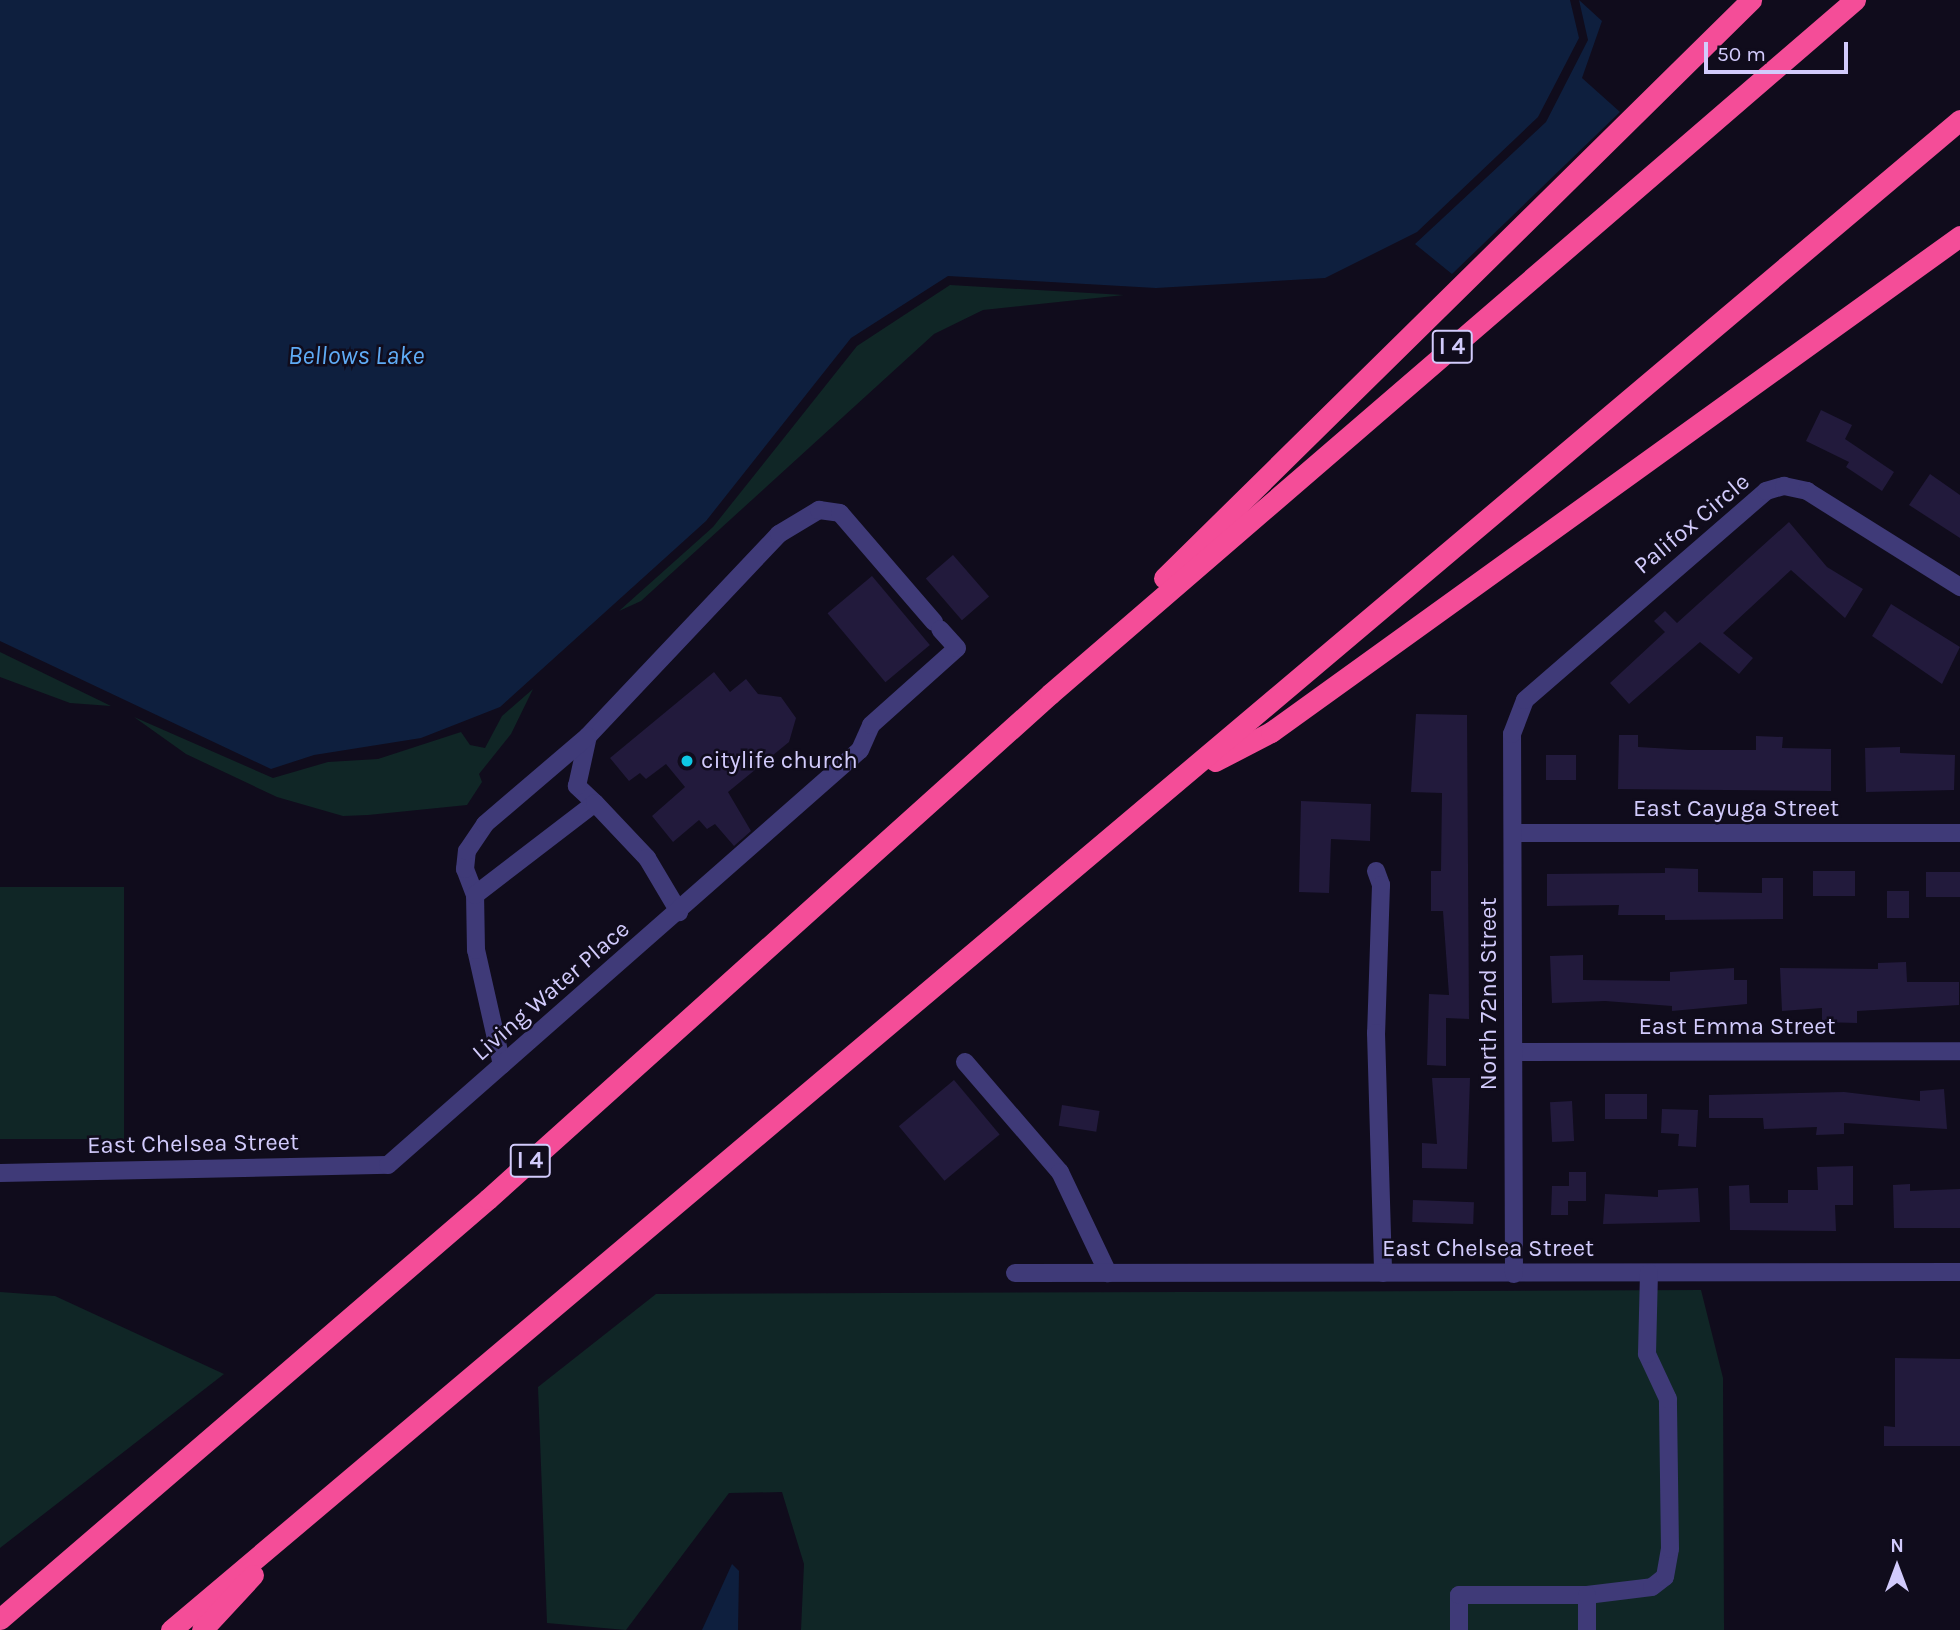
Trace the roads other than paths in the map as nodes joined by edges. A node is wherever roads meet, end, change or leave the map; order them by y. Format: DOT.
graph roads {
  1 [pos="1751,0"];
  2 [pos="1855,0"];
  3 [pos="1960,120"];
  4 [pos="1960,234"];
  5 [pos="1960,587"];
  6 [pos="1050,694"];
  7 [pos="1516,715"];
  8 [pos="587,736"];
  9 [pos="1179,780"];
  10 [pos="595,803"];
  11 [pos="1513,833"];
  12 [pos="1960,833"];
  13 [pos="1376,871"];
  14 [pos="474,895"];
  15 [pos="679,912"];
  16 [pos="1960,1051"];
  17 [pos="1514,1052"];
  18 [pos="965,1062"];
  19 [pos="502,1065"];
  20 [pos="388,1165"];
  21 [pos="0,1173"];
  22 [pos="1960,1272"];
  23 [pos="1015,1273"];
  24 [pos="1108,1273"];
  25 [pos="1383,1273"];
  26 [pos="1649,1273"];
  27 [pos="1514,1274"];
  28 [pos="315,1507"];
  29 [pos="1587,1595"];
  30 [pos="0,1619"];
  31 [pos="171,1630"];
  32 [pos="202,1630"];
  33 [pos="1459,1630"];
  34 [pos="1587,1630"];
  1 -- 6 [label="highway"];
  2 -- 6 [label="highway, I 4"];
  3 -- 9 [label="highway"];
  4 -- 9 [label="highway"];
  5 -- 7 [label="street, Palifox Circle"];
  6 -- 30 [label="highway, I 4"];
  7 -- 11 [label="street, North 72nd Street"];
  8 -- 10 [label="street"];
  8 -- 14 [label="street"];
  8 -- 15 [label="street, Living Water Place"];
  9 -- 28 [label="highway"];
  10 -- 14 [label="street"];
  10 -- 15 [label="street"];
  11 -- 12 [label="street, East Cayuga Street"];
  11 -- 17 [label="street, North 72nd Street"];
  13 -- 25 [label="street"];
  14 -- 19 [label="street"];
  15 -- 19 [label="street, Living Water Place"];
  16 -- 17 [label="street, East Emma Street"];
  17 -- 27 [label="street, North 72nd Street"];
  18 -- 24 [label="street"];
  19 -- 20 [label="street, Living Water Place"];
  20 -- 21 [label="street, East Chelsea Street"];
  22 -- 26 [label="street, East Chelsea Street"];
  23 -- 24 [label="street, East Chelsea Street"];
  24 -- 25 [label="street, East Chelsea Street"];
  25 -- 27 [label="street, East Chelsea Street"];
  26 -- 27 [label="street, East Chelsea Street"];
  26 -- 29 [label="street"];
  28 -- 31 [label="highway"];
  28 -- 32 [label="highway"];
  29 -- 33 [label="street"];
  29 -- 34 [label="street"];
}
